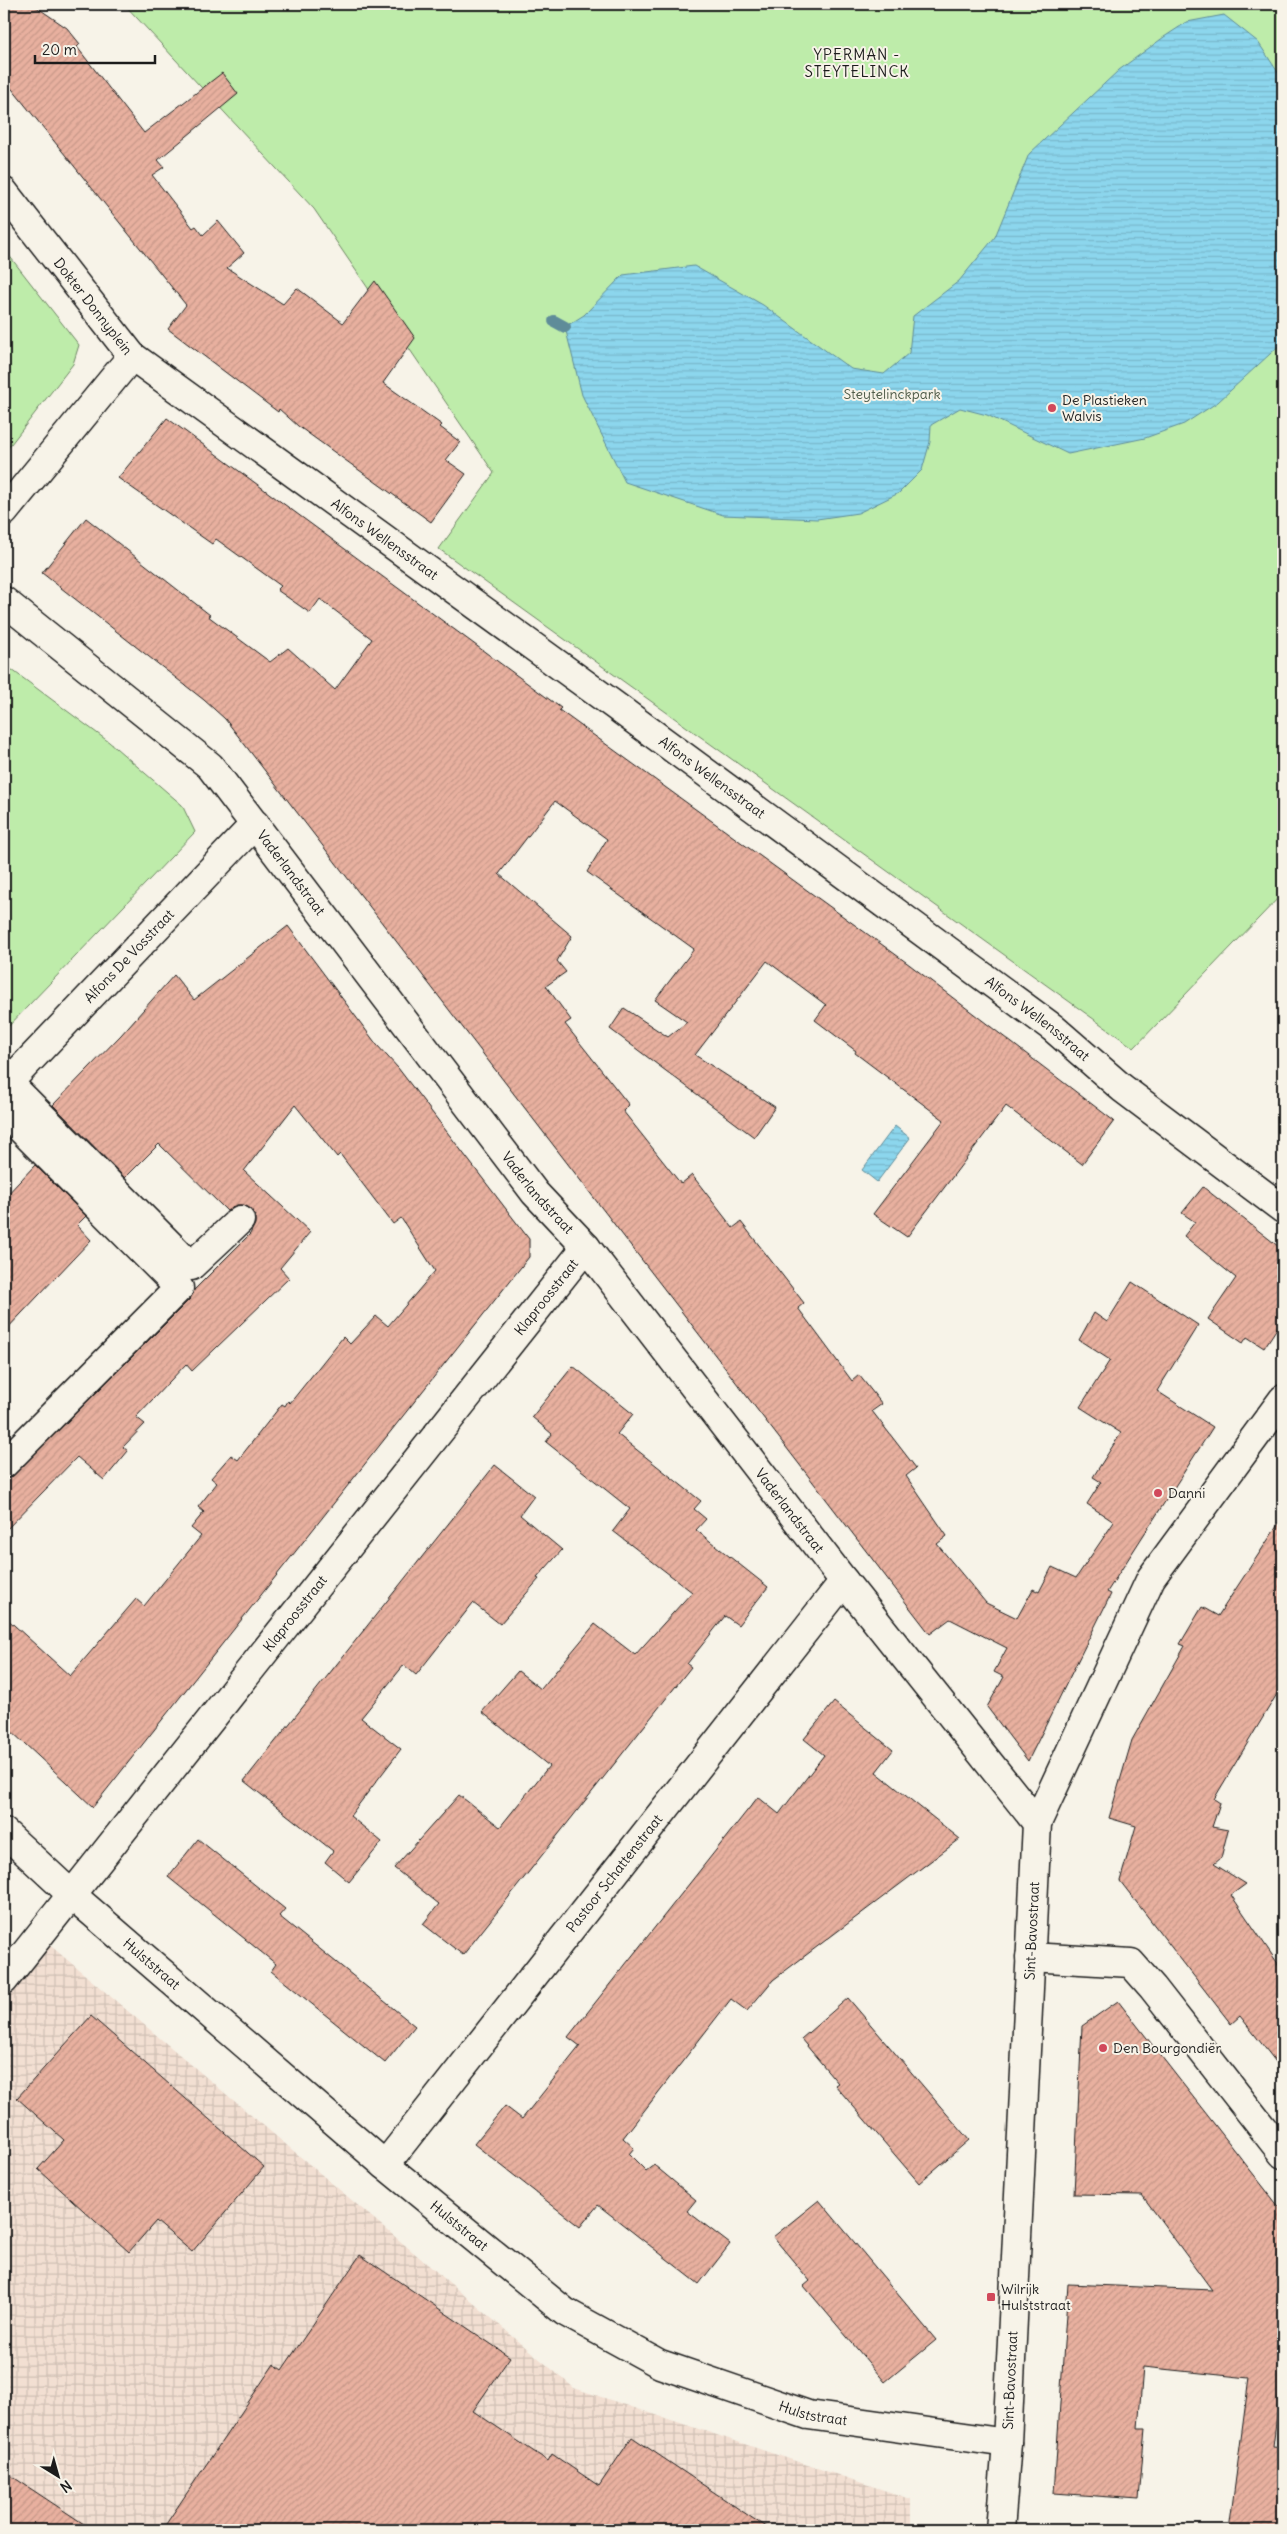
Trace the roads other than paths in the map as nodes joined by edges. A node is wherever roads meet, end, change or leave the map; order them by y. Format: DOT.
graph roads {
  1 [pos="4,192"];
  2 [pos="132,356"];
  3 [pos="4,512"];
  4 [pos="4,601"];
  5 [pos="256,824"];
  6 [pos="6,1085"];
  7 [pos="4,1112"];
  8 [pos="1283,1209"];
  9 [pos="240,1220"];
  10 [pos="586,1247"];
  11 [pos="1283,1399"];
  12 [pos="4,1464"];
  13 [pos="844,1581"];
  14 [pos="1037,1823"];
  15 [pos="4,1832"];
  16 [pos="72,1895"];
  17 [pos="1030,1957"];
  18 [pos="4,1980"];
  19 [pos="1283,2154"];
  20 [pos="385,2164"];
  21 [pos="1007,2443"];
  22 [pos="1000,2530"];
  1 -- 2 [label="street, Dokter Donnyplein"];
  2 -- 3 [label="street, Dokter Donnyplein"];
  2 -- 8 [label="street, Alfons Wellensstraat"];
  4 -- 5 [label="street, Vaderlandstraat"];
  5 -- 6 [label="street, Alfons De Vosstraat"];
  5 -- 10 [label="street, Vaderlandstraat"];
  6 -- 9 [label="street"];
  7 -- 12 [label="street"];
  10 -- 13 [label="street, Vaderlandstraat"];
  10 -- 16 [label="street, Klaproosstraat"];
  11 -- 14 [label="street, Sint-Bavostraat"];
  13 -- 14 [label="street, Vaderlandstraat"];
  13 -- 20 [label="street, Pastoor Schattenstraat"];
  14 -- 17 [label="street, Sint-Bavostraat"];
  15 -- 16 [label="street, Hulststraat"];
  16 -- 18 [label="street, Klaproosstraat"];
  16 -- 20 [label="street, Hulststraat"];
  17 -- 19 [label="street"];
  17 -- 21 [label="street, Sint-Bavostraat"];
  20 -- 21 [label="street, Hulststraat"];
  21 -- 22 [label="street, Sint-Bavostraat"];
}
